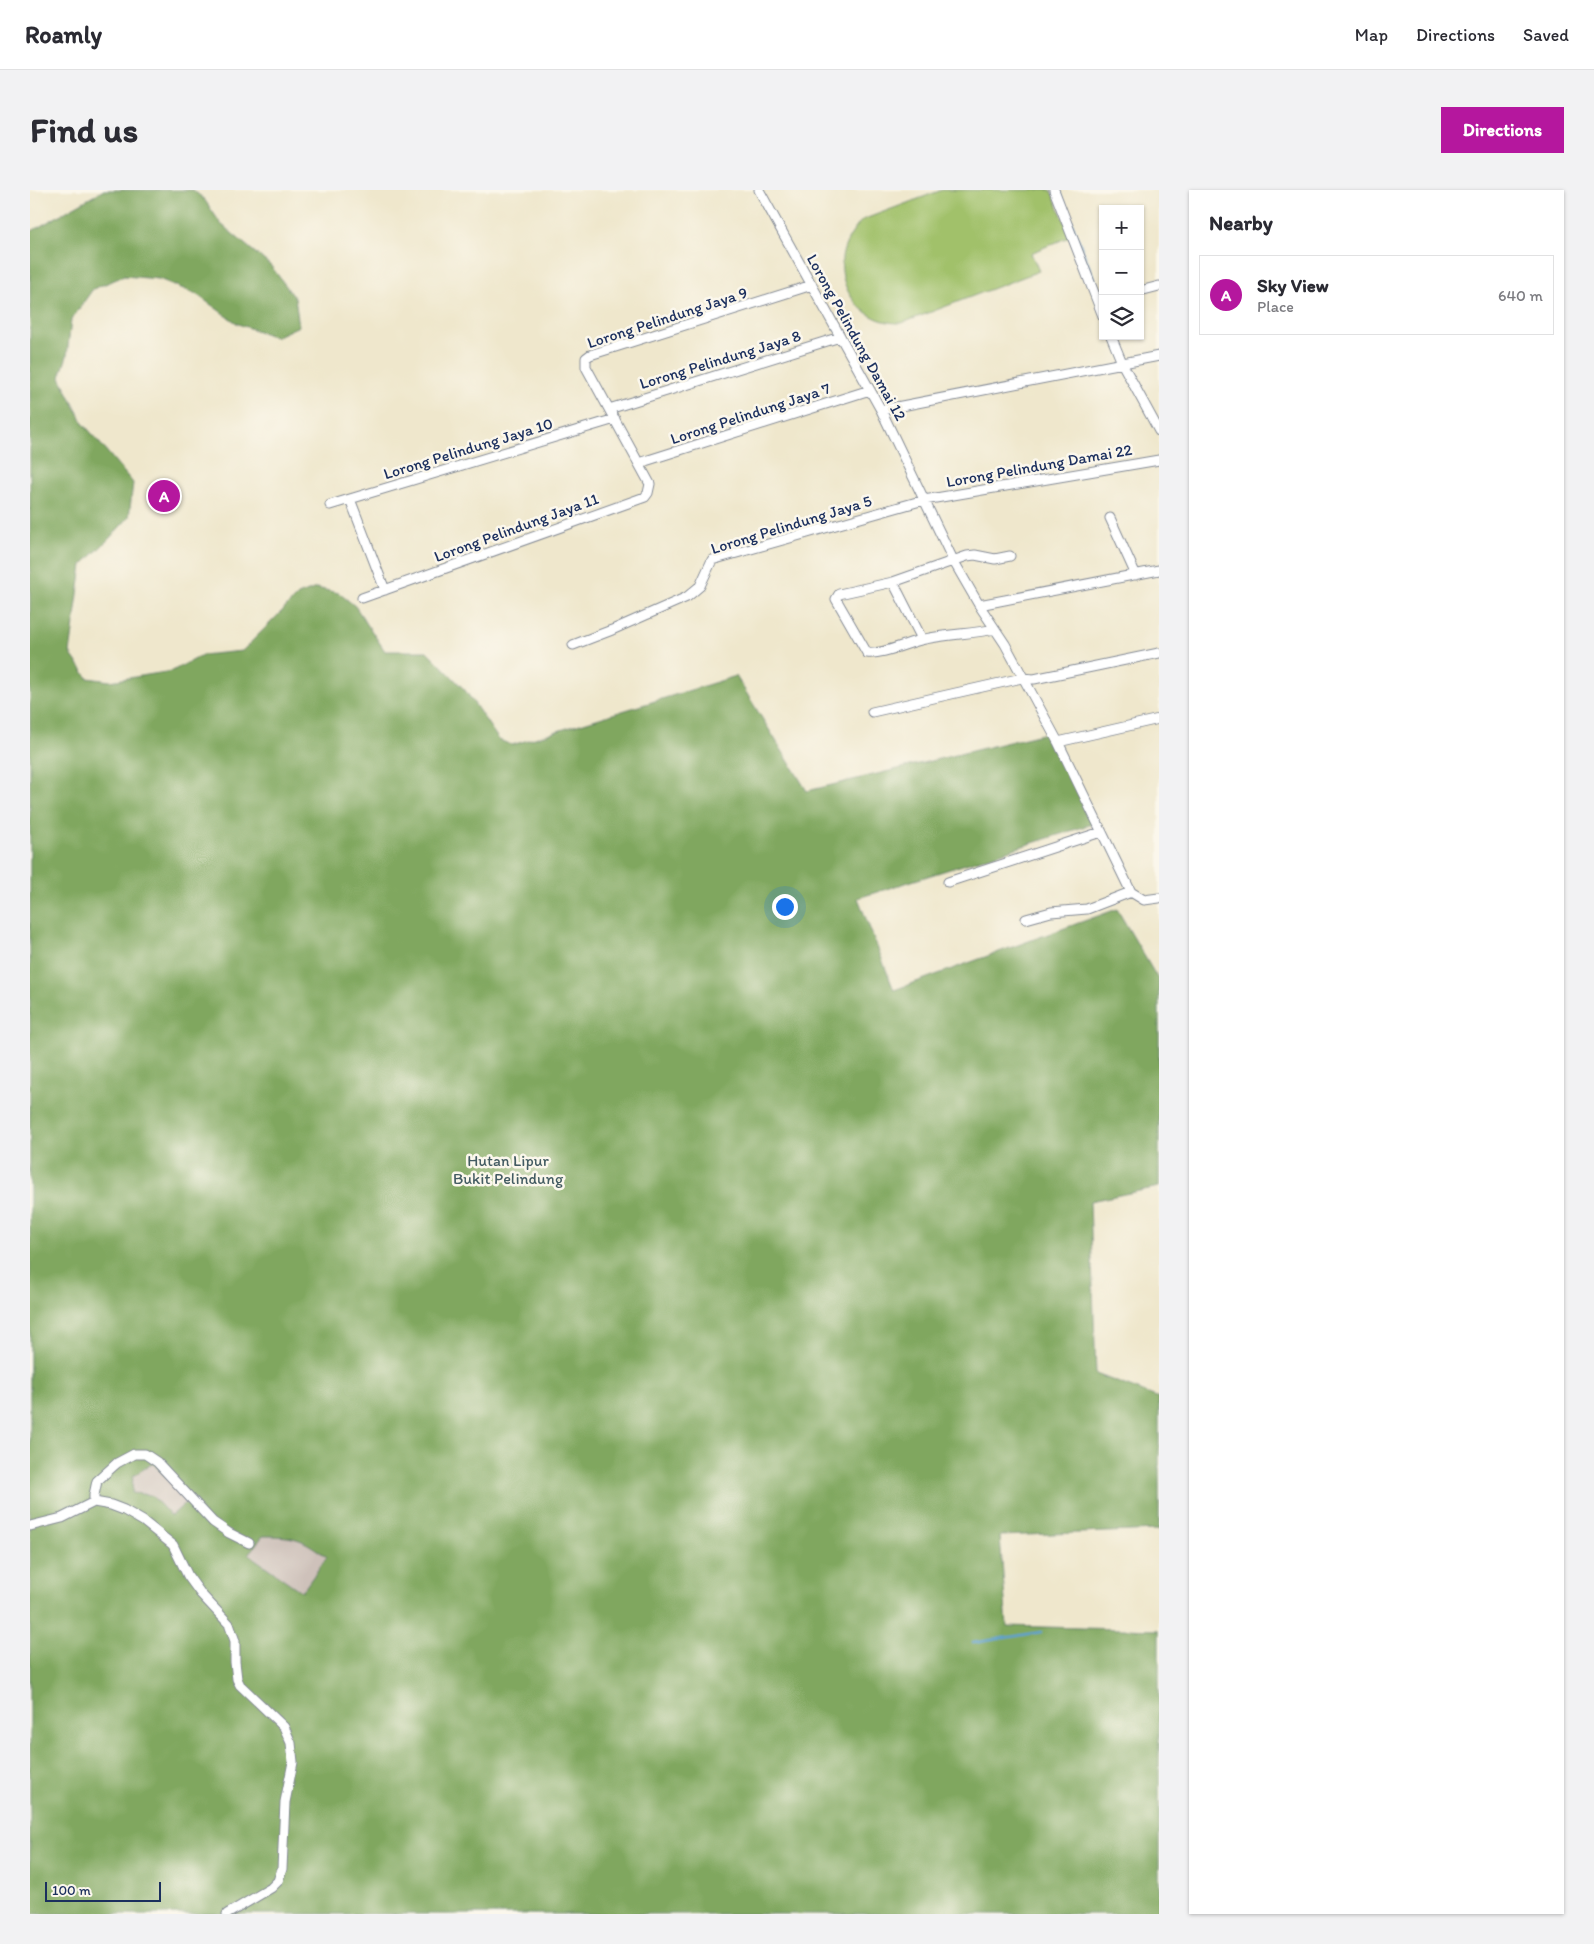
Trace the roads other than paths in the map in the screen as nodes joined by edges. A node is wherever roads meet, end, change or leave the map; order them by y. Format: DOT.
graph roads {
  1 [pos="759,190"];
  2 [pos="1054,190"];
  3 [pos="812,285"];
  4 [pos="1159,286"];
  5 [pos="1144,290"];
  6 [pos="1099,299"];
  7 [pos="840,337"];
  8 [pos="1113,340"];
  9 [pos="1159,356"];
  10 [pos="1123,364"];
  11 [pos="870,390"];
  12 [pos="610,409"];
  13 [pos="881,410"];
  14 [pos="614,419"];
  15 [pos="1159,431"];
  16 [pos="1159,460"];
  17 [pos="639,464"];
  18 [pos="350,499"];
  19 [pos="924,500"];
  20 [pos="330,505"];
  21 [pos="1110,518"];
  22 [pos="1010,556"];
  23 [pos="954,560"];
  24 [pos="1159,570"];
  25 [pos="1136,575"];
  26 [pos="893,582"];
  27 [pos="386,590"];
  28 [pos="362,598"];
  29 [pos="979,605"];
  30 [pos="996,629"];
  31 [pos="922,639"];
  32 [pos="573,645"];
  33 [pos="1159,653"];
  34 [pos="1022,678"];
  35 [pos="872,712"];
  36 [pos="1159,719"];
  37 [pos="1058,742"];
  38 [pos="1102,832"];
  39 [pos="948,882"];
  40 [pos="1131,892"];
  41 [pos="1159,898"];
  42 [pos="1026,919"];
  43 [pos="94,1502"];
  44 [pos="30,1526"];
  45 [pos="249,1543"];
  46 [pos="227,1914"];
  1 -- 3 [label="street, Lorong Pelindung Damai 12"];
  2 -- 6 [label="street"];
  3 -- 7 [label="street, Lorong Pelindung Damai 12"];
  3 -- 12 [label="street, Lorong Pelindung Jaya 9"];
  4 -- 5 [label="street"];
  7 -- 11 [label="street, Lorong Pelindung Damai 12"];
  7 -- 12 [label="street, Lorong Pelindung Jaya 8"];
  8 -- 10 [label="street"];
  9 -- 10 [label="street"];
  10 -- 13 [label="street"];
  10 -- 15 [label="street"];
  11 -- 13 [label="street, Lorong Pelindung Damai 12"];
  11 -- 17 [label="street, Lorong Pelindung Jaya 7"];
  12 -- 14 [label="street, Lorong Pelindung Jaya 9"];
  13 -- 19 [label="street, Lorong Pelindung Damai 12"];
  14 -- 17 [label="street, Lorong Pelindung Jaya 9"];
  14 -- 18 [label="street, Lorong Pelindung Jaya 10"];
  16 -- 19 [label="street, Lorong Pelindung Damai 22"];
  17 -- 27 [label="street, Lorong Pelindung Jaya 11"];
  18 -- 20 [label="street, Lorong Pelindung Jaya 10"];
  18 -- 27 [label="street"];
  19 -- 23 [label="street, Lorong Pelindung Damai 12"];
  19 -- 32 [label="street, Lorong Pelindung Jaya 5"];
  21 -- 25 [label="street"];
  22 -- 23 [label="street"];
  23 -- 26 [label="street"];
  23 -- 29 [label="street, Lorong Pelindung Damai 12"];
  24 -- 25 [label="street"];
  25 -- 29 [label="street"];
  26 -- 31 [label="street"];
  26 -- 31 [label="street"];
  27 -- 28 [label="street, Lorong Pelindung Jaya 11"];
  29 -- 30 [label="street, Lorong Pelindung Damai 12"];
  30 -- 31 [label="street"];
  30 -- 34 [label="street, Lorong Pelindung Damai 12"];
  33 -- 34 [label="street"];
  34 -- 35 [label="street"];
  34 -- 37 [label="street, Lorong Pelindung Damai 12"];
  36 -- 37 [label="street"];
  37 -- 38 [label="street, Lorong Pelindung Damai 12"];
  38 -- 39 [label="street"];
  38 -- 40 [label="street, Lorong Pelindung Damai 12"];
  40 -- 41 [label="street"];
  40 -- 42 [label="street"];
  43 -- 44 [label="street"];
  43 -- 45 [label="street"];
  43 -- 46 [label="street"];
}
